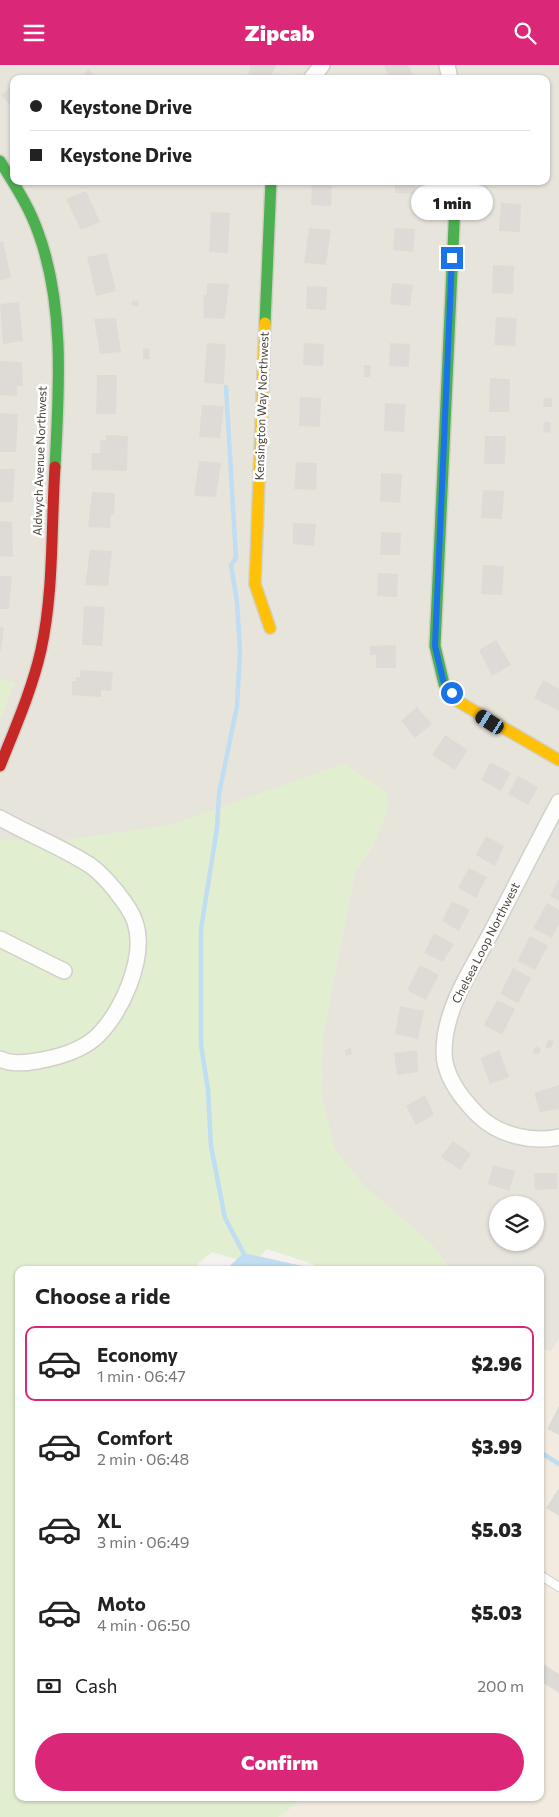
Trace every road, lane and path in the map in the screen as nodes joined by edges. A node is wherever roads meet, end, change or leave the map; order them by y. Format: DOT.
graph roads {
  1 [pos="322,65"];
  2 [pos="314,75"];
  3 [pos="0,161"];
  4 [pos="10,178"];
  5 [pos="14,185"];
  6 [pos="271,185"];
  7 [pos="456,185"];
  8 [pos="270,628"];
  9 [pos="559,760"];
  10 [pos="0,766"];
  11 [pos="559,801"];
  12 [pos="0,818"];
  13 [pos="0,939"];
  14 [pos="64,971"];
  15 [pos="0,1059"];
  16 [pos="559,1137"];
  17 [pos="544,1578"];
  18 [pos="559,1587"];
  1 -- 2 [label="street"];
  3 -- 4 [label="street, Aldwych Avenue Northwest"];
  5 -- 10 [label="street, Aldwych Avenue Northwest"];
  6 -- 8 [label="street, Kensington Way Northwest"];
  7 -- 9 [label="street"];
  11 -- 16 [label="street, Chelsea Loop Northwest"];
  12 -- 15 [label="street"];
  13 -- 14 [label="street"];
  17 -- 18 [label="lane"];
}
